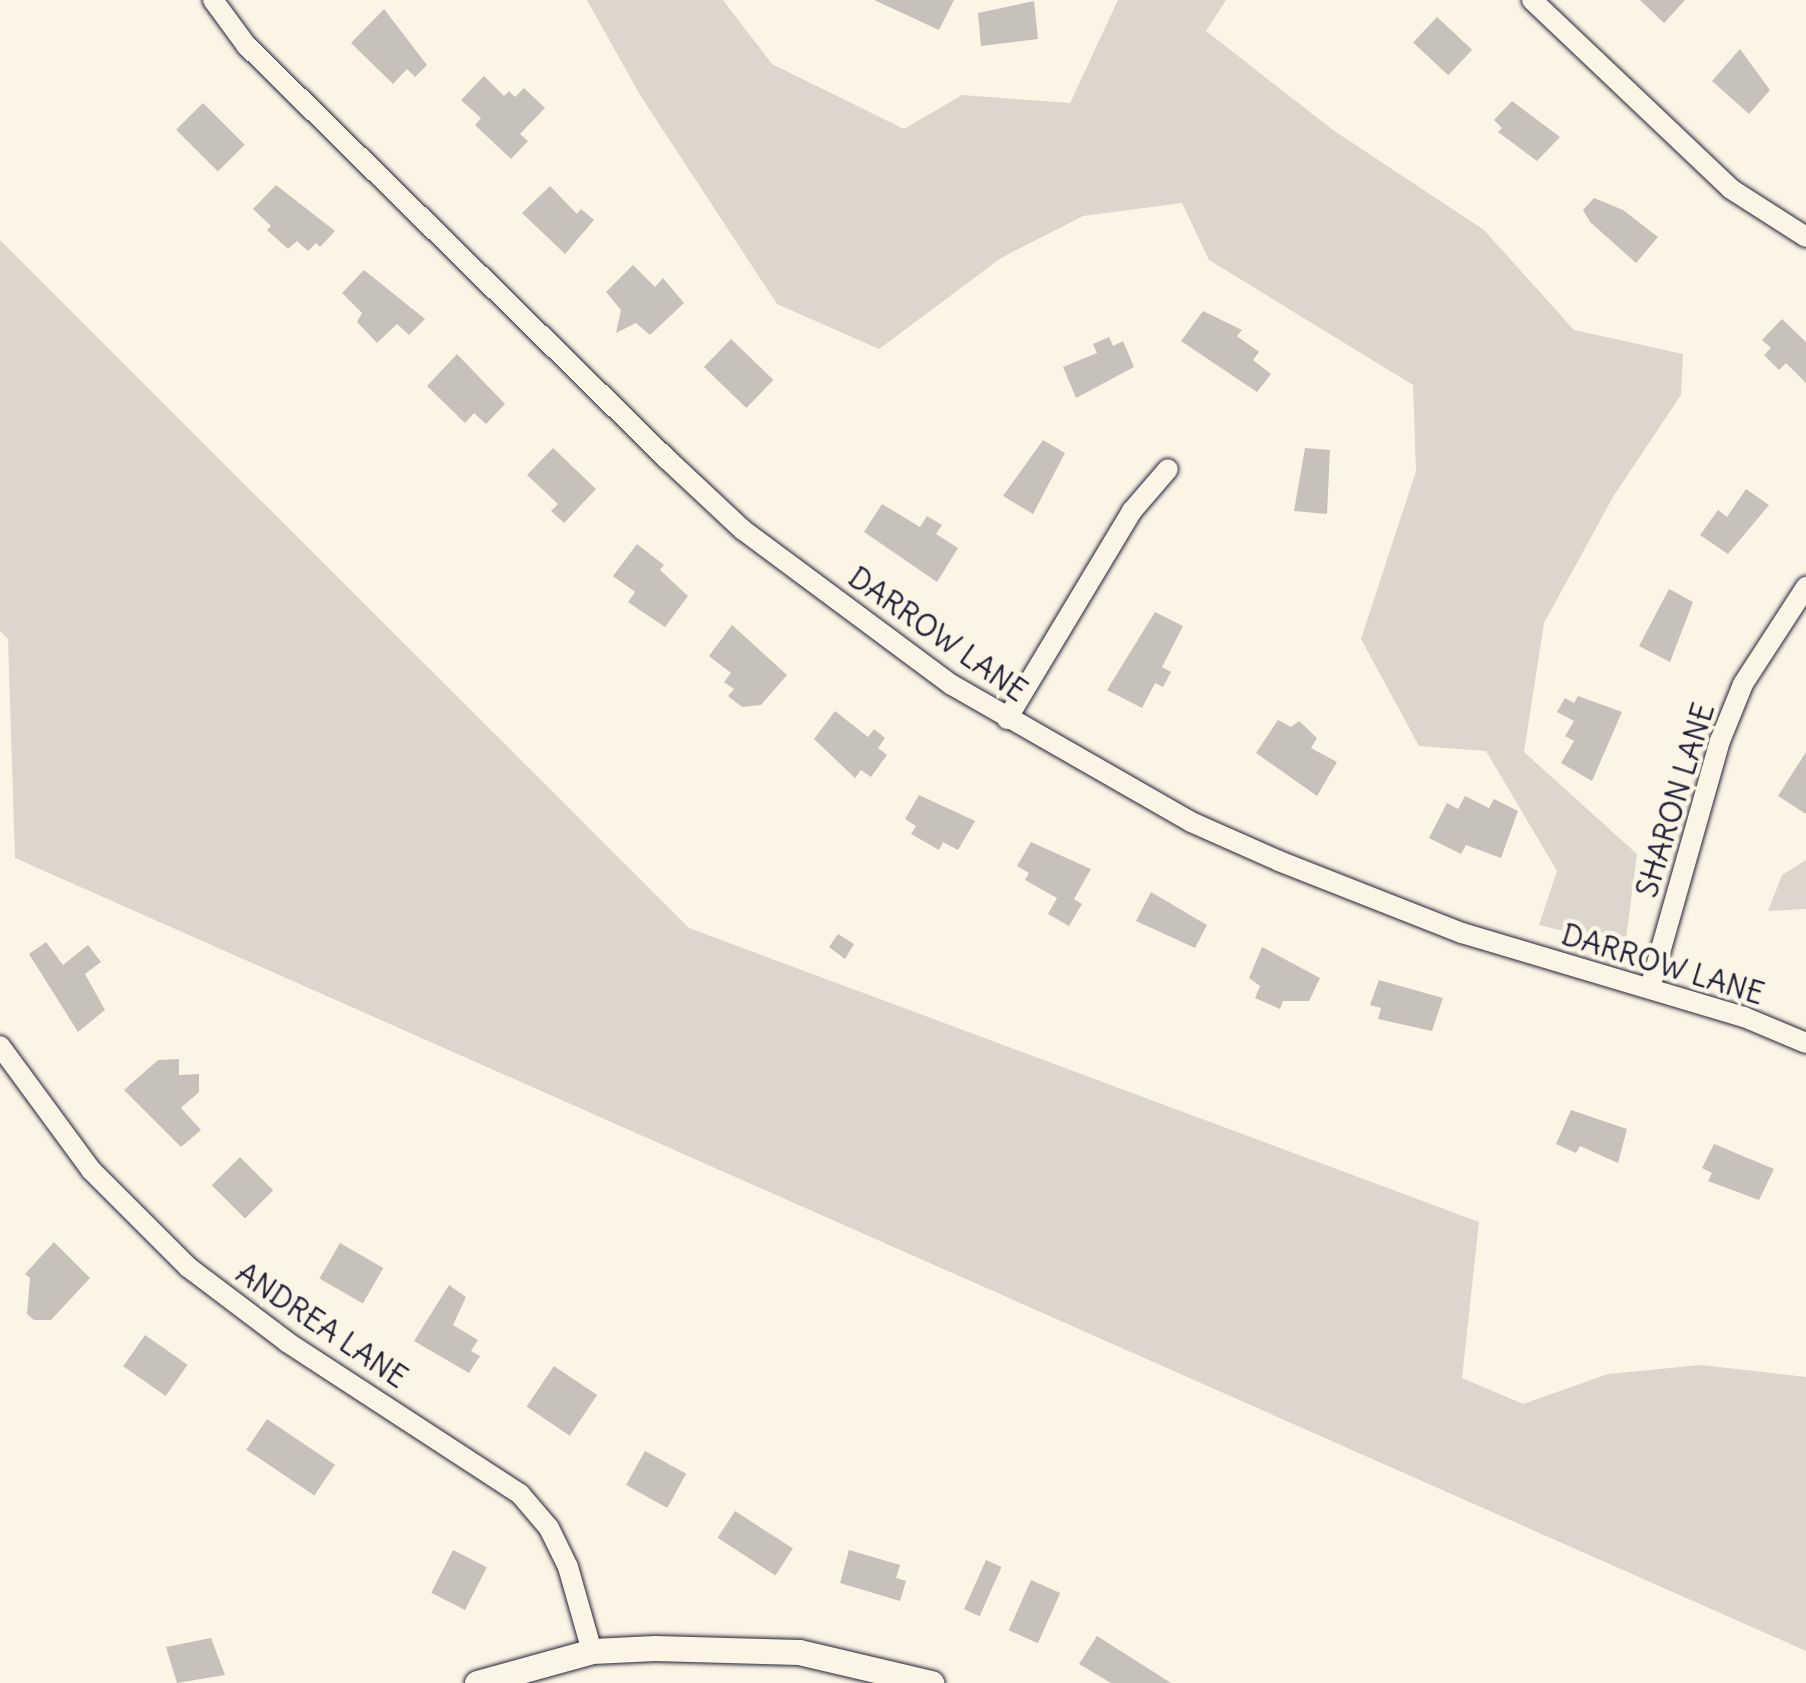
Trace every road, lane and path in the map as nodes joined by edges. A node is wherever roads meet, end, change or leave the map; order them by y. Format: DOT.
graph roads {
  1 [pos="213,0"];
  2 [pos="1532,0"];
  3 [pos="1806,237"];
  4 [pos="1168,469"];
  5 [pos="1806,587"];
  6 [pos="1007,719"];
  7 [pos="1650,988"];
  8 [pos="1806,1043"];
  9 [pos="0,1046"];
  10 [pos="592,1652"];
  11 [pos="477,1683"];
  12 [pos="932,1683"];
  1 -- 6 [label="street, DARROW LANE"];
  2 -- 3 [label="street"];
  4 -- 6 [label="street"];
  5 -- 7 [label="street, SHARON LANE"];
  6 -- 7 [label="street, DARROW LANE"];
  7 -- 8 [label="street, DARROW LANE"];
  9 -- 10 [label="street, ANDREA LANE"];
  10 -- 11 [label="street"];
  10 -- 12 [label="street"];
}
